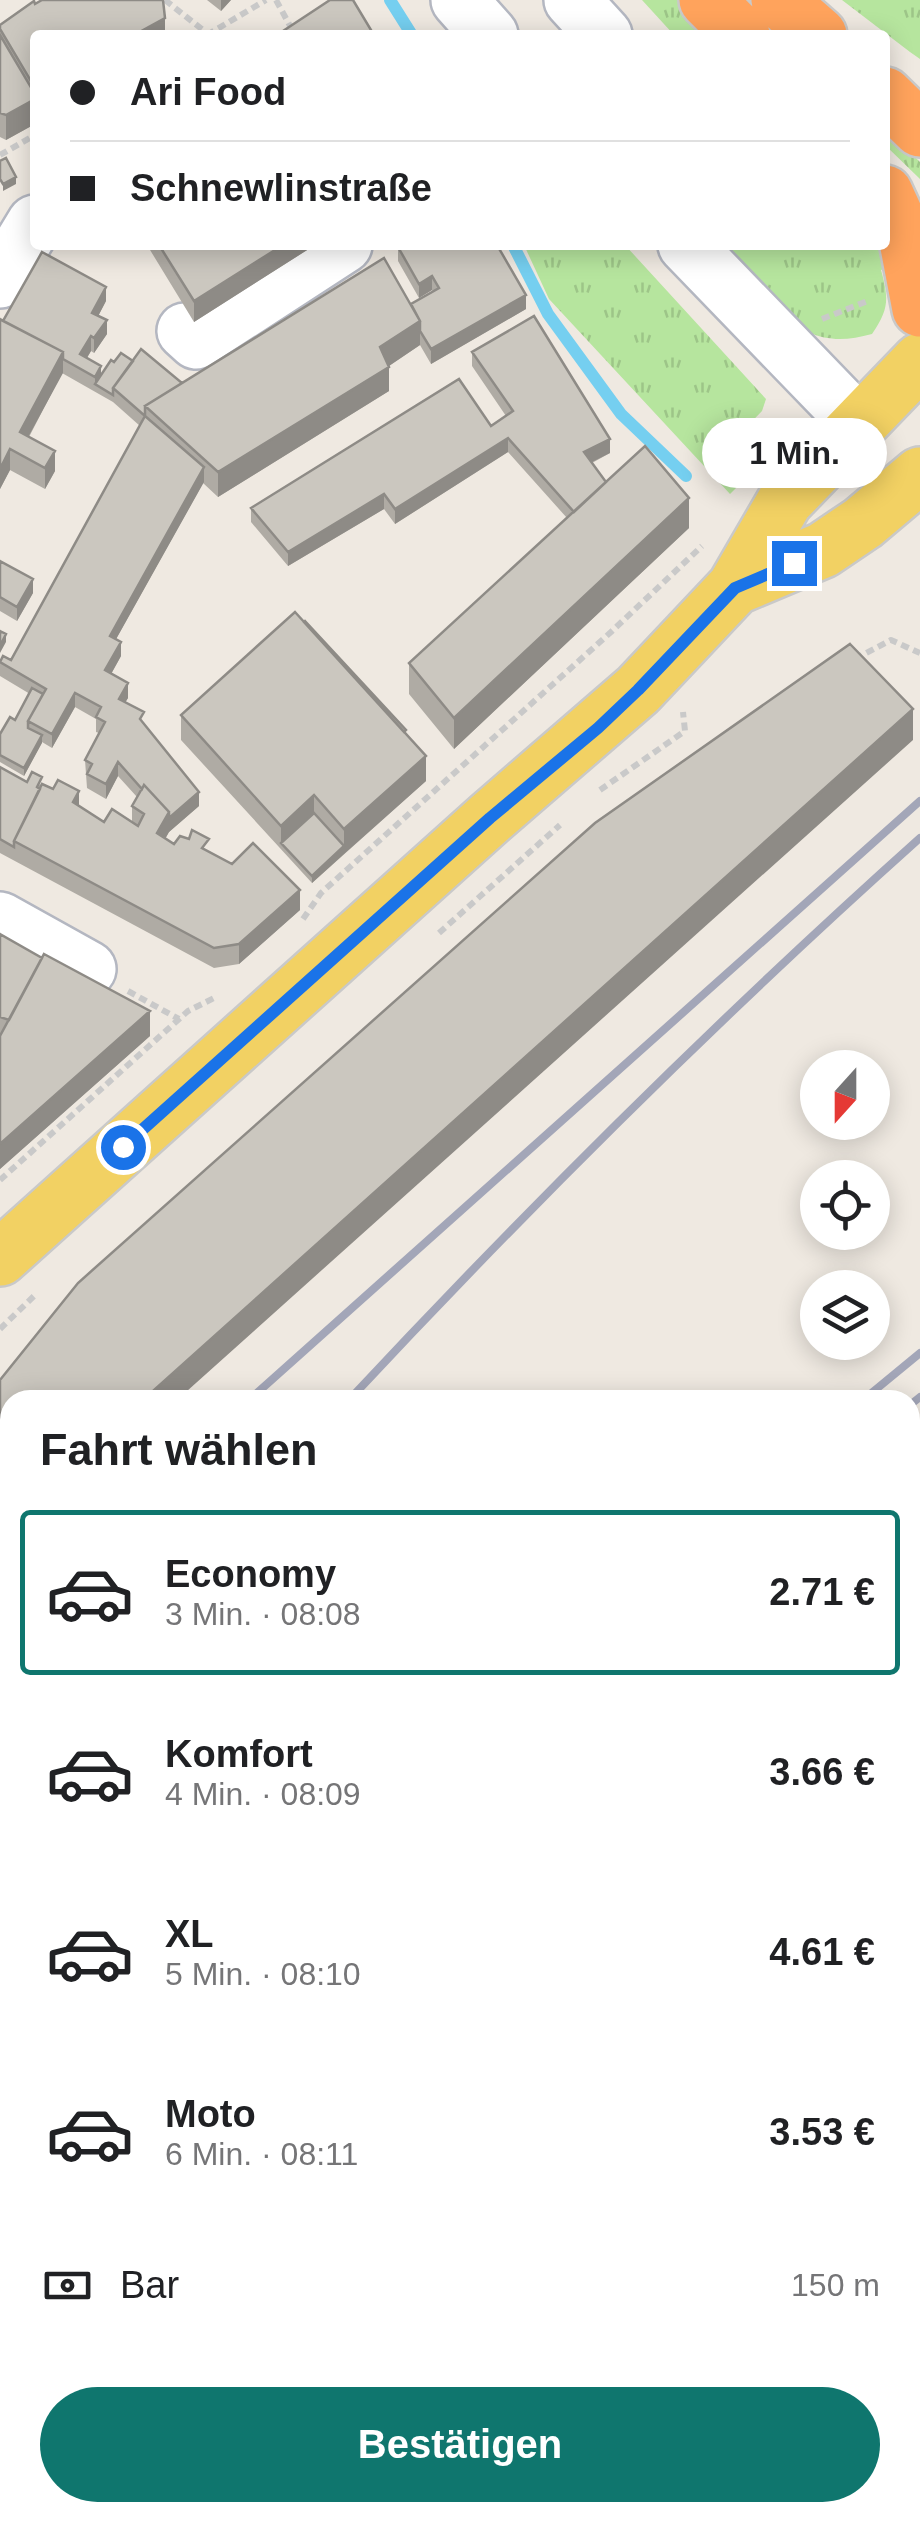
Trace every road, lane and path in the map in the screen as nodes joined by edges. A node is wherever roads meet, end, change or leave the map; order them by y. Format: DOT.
graph roads {
  1 [pos="165,0"];
  2 [pos="266,0"];
  3 [pos="276,0"];
  4 [pos="459,0"];
  5 [pos="572,0"];
  6 [pos="706,0"];
  7 [pos="779,0"];
  8 [pos="202,30"];
  9 [pos="216,30"];
  10 [pos="292,30"];
  11 [pos="486,30"];
  12 [pos="599,30"];
  13 [pos="737,30"];
  14 [pos="813,30"];
  15 [pos="30,138"];
  16 [pos="0,155"];
  17 [pos="890,178"];
  18 [pos="890,204"];
  19 [pos="920,207"];
  20 [pos="30,231"];
  21 [pos="336,250"];
  22 [pos="691,250"];
  23 [pos="0,280"];
  24 [pos="902,302"];
  25 [pos="185,331"];
  26 [pos="774,339"];
  27 [pos="920,362"];
  28 [pos="858,423"];
  29 [pos="920,474"];
  30 [pos="714,533"];
  31 [pos="735,588"];
  32 [pos="920,653"];
  33 [pos="840,667"];
  34 [pos="685,730"];
  35 [pos="597,792"];
  36 [pos="567,819"];
  37 [pos="0,920"];
  38 [pos="297,928"];
  39 [pos="433,938"];
  40 [pos="88,969"];
  41 [pos="224,992"];
  42 [pos="178,1018"];
  43 [pos="0,1180"];
  44 [pos="12,1260"];
  45 [pos="0,1329"];
  1 -- 8 [label="path"];
  2 -- 9 [label="path"];
  3 -- 10 [label="path"];
  4 -- 11 [label="street"];
  5 -- 12 [label="street"];
  6 -- 13 [label="highway"];
  7 -- 14 [label="highway"];
  15 -- 16 [label="path"];
  17 -- 19 [label="highway"];
  18 -- 24 [label="highway"];
  20 -- 23 [label="street"];
  21 -- 25 [label="street"];
  22 -- 26 [label="street"];
  24 -- 26 [label="path"];
  26 -- 28 [label="street"];
  27 -- 28 [label="main road"];
  28 -- 31 [label="main road"];
  29 -- 31 [label="main road"];
  30 -- 38 [label="path"];
  31 -- 44 [label="main road"];
  32 -- 33 [label="path"];
  34 -- 35 [label="path"];
  36 -- 39 [label="path"];
  37 -- 40 [label="street"];
  40 -- 42 [label="path"];
  41 -- 42 [label="path"];
  42 -- 43 [label="path"];
  44 -- 45 [label="path"];
}
